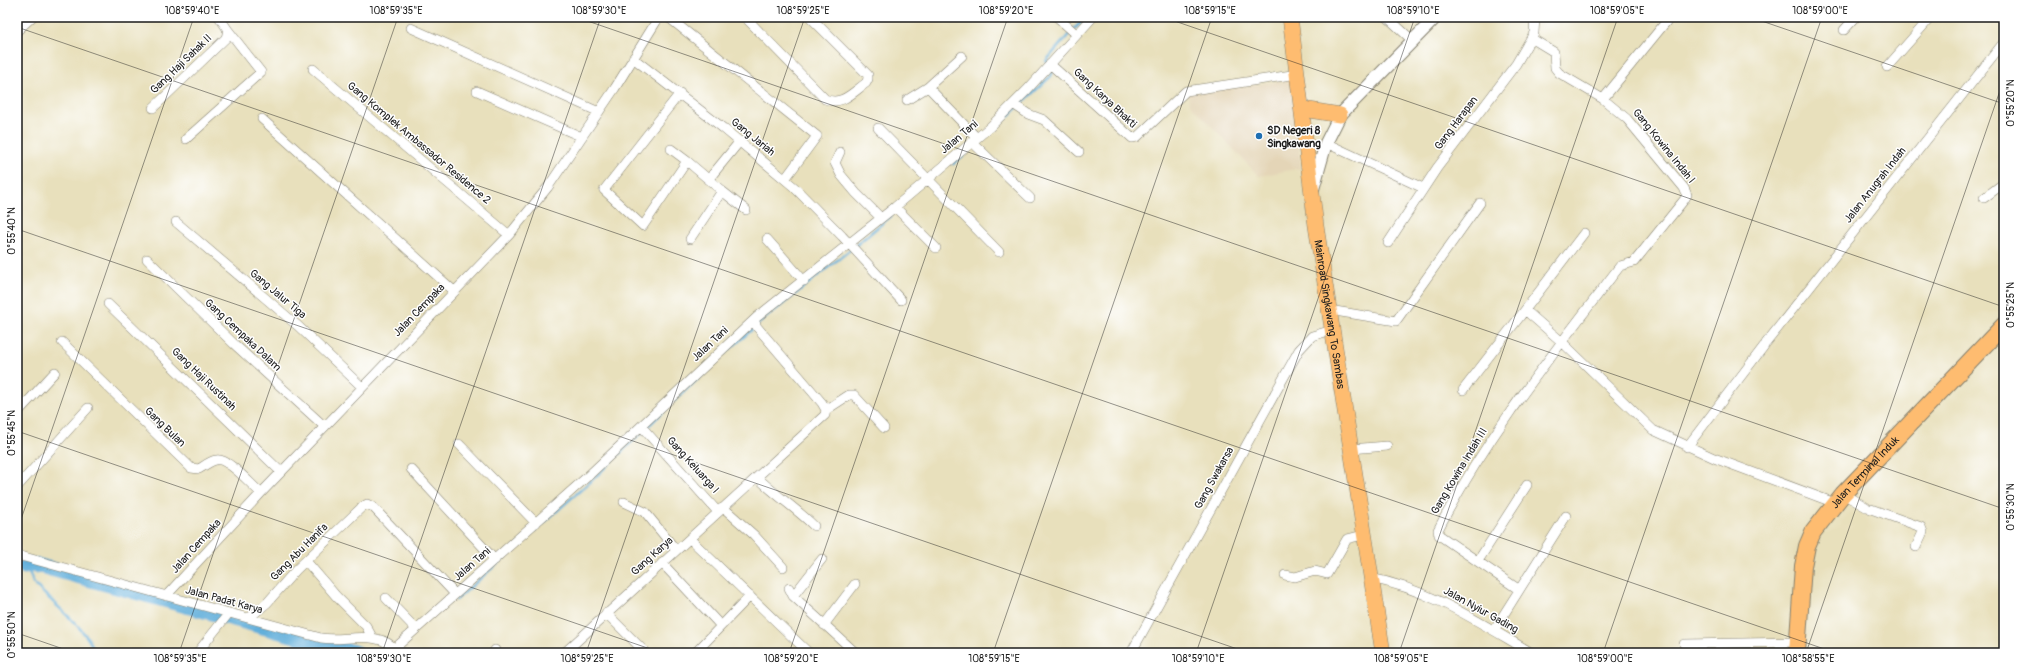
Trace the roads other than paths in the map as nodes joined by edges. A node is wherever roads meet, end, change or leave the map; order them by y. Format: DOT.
graph roads {
  1 [pos="219,17"];
  2 [pos="659,17"];
  3 [pos="668,17"];
  4 [pos="810,17"];
  5 [pos="1056,17"];
  6 [pos="1092,17"];
  7 [pos="1290,17"];
  8 [pos="1387,17"];
  9 [pos="1436,17"];
  10 [pos="1535,17"];
  11 [pos="1670,17"];
  12 [pos="1856,17"];
  13 [pos="1931,17"];
  14 [pos="29,18"];
  15 [pos="748,18"];
  16 [pos="410,28"];
  17 [pos="228,30"];
  18 [pos="1844,30"];
  19 [pos="17,31"];
  20 [pos="1076,34"];
  21 [pos="1531,38"];
  22 [pos="1413,41"];
  23 [pos="2004,42"];
  24 [pos="962,56"];
  25 [pos="633,58"];
  26 [pos="1052,66"];
  27 [pos="1887,67"];
  28 [pos="313,69"];
  29 [pos="1298,74"];
  30 [pos="928,87"];
  31 [pos="477,91"];
  32 [pos="680,93"];
  33 [pos="1603,99"];
  34 [pos="907,100"];
  35 [pos="1013,104"];
  36 [pos="153,108"];
  37 [pos="1303,109"];
  38 [pos="599,112"];
  39 [pos="1340,115"];
  40 [pos="262,120"];
  41 [pos="878,128"];
  42 [pos="582,137"];
  43 [pos="186,139"];
  44 [pos="974,140"];
  45 [pos="740,142"];
  46 [pos="1326,143"];
  47 [pos="671,148"];
  48 [pos="840,152"];
  49 [pos="1079,152"];
  50 [pos="687,161"];
  51 [pos="785,179"];
  52 [pos="708,180"];
  53 [pos="930,183"];
  54 [pos="2004,183"];
  55 [pos="1423,188"];
  56 [pos="722,191"];
  57 [pos="1312,192"];
  58 [pos="1030,198"];
  59 [pos="1984,198"];
  60 [pos="1480,203"];
  61 [pos="897,209"];
  62 [pos="746,210"];
  63 [pos="881,218"];
  64 [pos="176,222"];
  65 [pos="1584,233"];
  66 [pos="509,235"];
  67 [pos="690,239"];
  68 [pos="767,240"];
  69 [pos="1388,243"];
  70 [pos="852,246"];
  71 [pos="936,248"];
  72 [pos="999,252"];
  73 [pos="147,259"];
  74 [pos="804,281"];
  75 [pos="454,291"];
  76 [pos="901,300"];
  77 [pos="108,304"];
  78 [pos="1329,310"];
  79 [pos="1524,310"];
  80 [pos="756,323"];
  81 [pos="2004,325"];
  82 [pos="1326,331"];
  83 [pos="62,342"];
  84 [pos="1562,342"];
  85 [pos="55,372"];
  86 [pos="362,388"];
  87 [pos="1463,390"];
  88 [pos="88,408"];
  89 [pos="826,410"];
  90 [pos="17,413"];
  91 [pos="324,426"];
  92 [pos="642,427"];
  93 [pos="884,428"];
  94 [pos="459,444"];
  95 [pos="1387,446"];
  96 [pos="1687,447"];
  97 [pos="1351,450"];
  98 [pos="411,469"];
  99 [pos="281,472"];
  100 [pos="757,477"];
  101 [pos="1527,484"];
  102 [pos="17,487"];
  103 [pos="261,493"];
  104 [pos="1839,499"];
  105 [pos="624,502"];
  106 [pos="720,510"];
  107 [pos="1566,516"];
  108 [pos="536,523"];
  109 [pos="814,526"];
  110 [pos="1361,535"];
  111 [pos="690,539"];
  112 [pos="1916,546"];
  113 [pos="676,550"];
  114 [pos="20,559"];
  115 [pos="822,559"];
  116 [pos="495,560"];
  117 [pos="1478,561"];
  118 [pos="306,562"];
  119 [pos="662,563"];
  120 [pos="783,567"];
  121 [pos="1285,575"];
  122 [pos="1370,578"];
  123 [pos="855,584"];
  124 [pos="1518,589"];
  125 [pos="456,594"];
  126 [pos="166,596"];
  127 [pos="750,596"];
  128 [pos="386,598"];
  129 [pos="229,613"];
  130 [pos="606,613"];
  131 [pos="248,618"];
  132 [pos="824,625"];
  133 [pos="721,626"];
  134 [pos="416,629"];
  135 [pos="1494,630"];
  136 [pos="372,637"];
  137 [pos="1684,644"];
  138 [pos="1798,648"];
  139 [pos="397,650"];
  140 [pos="644,651"];
  141 [pos="197,653"];
  142 [pos="564,653"];
  143 [pos="695,653"];
  144 [pos="809,653"];
  145 [pos="856,653"];
  146 [pos="1131,653"];
  147 [pos="1383,653"];
  148 [pos="1532,653"];
  1 -- 17 [label="street"];
  2 -- 25 [label="street, Jalan Cempaka"];
  3 -- 51 [label="street"];
  4 -- 15 [label="street"];
  5 -- 20 [label="street"];
  6 -- 20 [label="street, Jalan Tani"];
  7 -- 29 [label="main road"];
  8 -- 22 [label="street"];
  9 -- 22 [label="street, Mainroad Singkawang To Sambas"];
  10 -- 21 [label="street, Gang Harapan"];
  11 -- 33 [label="street"];
  12 -- 18 [label="street"];
  13 -- 27 [label="street"];
  14 -- 19 [label="street"];
  16 -- 38 [label="street"];
  17 -- 36 [label="street, Gang Haji Sahak II"];
  17 -- 43 [label="street"];
  20 -- 26 [label="street, Jalan Tani"];
  21 -- 33 [label="street, Gang Kowina Indah I"];
  21 -- 55 [label="street, Gang Harapan"];
  22 -- 39 [label="street, Mainroad Singkawang To Sambas"];
  23 -- 96 [label="street, Jalan Anugrah Indah"];
  24 -- 30 [label="street"];
  25 -- 32 [label="street, Gang Jariah"];
  25 -- 38 [label="street, Jalan Cempaka"];
  26 -- 29 [label="street, Gang Karya Bhakti"];
  26 -- 35 [label="street, Jalan Tani"];
  28 -- 66 [label="street, Gang Komplek Ambassador Residence 2"];
  29 -- 37 [label="main road"];
  30 -- 34 [label="street"];
  30 -- 44 [label="street"];
  31 -- 42 [label="street"];
  32 -- 45 [label="street, Gang Jariah"];
  32 -- 50 [label="street"];
  33 -- 84 [label="street, Gang Kowina Indah I"];
  35 -- 44 [label="street, Jalan Tani"];
  35 -- 49 [label="street"];
  37 -- 39 [label="main road"];
  37 -- 57 [label="main road"];
  38 -- 42 [label="street, Jalan Cempaka"];
  39 -- 46 [label="street, Mainroad Singkawang To Sambas"];
  40 -- 75 [label="street"];
  41 -- 53 [label="street"];
  42 -- 66 [label="street, Jalan Cempaka"];
  44 -- 53 [label="street, Jalan Tani"];
  44 -- 58 [label="street"];
  45 -- 51 [label="street, Gang Jariah"];
  45 -- 52 [label="street"];
  46 -- 55 [label="street"];
  46 -- 57 [label="street, Mainroad Singkawang To Sambas"];
  47 -- 50 [label="street"];
  48 -- 63 [label="street"];
  50 -- 52 [label="street"];
  51 -- 70 [label="street, Gang Jariah"];
  52 -- 56 [label="street"];
  53 -- 61 [label="street, Jalan Tani"];
  53 -- 72 [label="street"];
  54 -- 59 [label="street"];
  55 -- 69 [label="street, Gang Harapan"];
  56 -- 62 [label="street"];
  56 -- 67 [label="street"];
  57 -- 78 [label="main road, Mainroad Singkawang To Sambas"];
  60 -- 78 [label="street"];
  61 -- 63 [label="street, Jalan Tani"];
  61 -- 71 [label="street"];
  63 -- 70 [label="street, Jalan Tani"];
  64 -- 86 [label="street, Gang Jalur Tiga"];
  65 -- 79 [label="street"];
  66 -- 75 [label="street, Jalan Cempaka"];
  68 -- 74 [label="street"];
  70 -- 74 [label="street, Jalan Tani"];
  70 -- 76 [label="street, Gang Jariah"];
  73 -- 91 [label="street, Gang Cempaka Dalam"];
  74 -- 80 [label="street, Jalan Tani"];
  75 -- 86 [label="street, Jalan Cempaka"];
  77 -- 99 [label="street, Gang Haji Rustinah"];
  78 -- 82 [label="main road, Mainroad Singkawang To Sambas"];
  79 -- 84 [label="street"];
  79 -- 87 [label="street"];
  80 -- 89 [label="street"];
  80 -- 92 [label="street, Jalan Tani"];
  81 -- 104 [label="highway, Jalan Terminal Induk"];
  82 -- 97 [label="main road, Mainroad Singkawang To Sambas"];
  82 -- 146 [label="street, Gang Swakarsa"];
  83 -- 103 [label="street, Gang Bulan"];
  84 -- 96 [label="street"];
  84 -- 117 [label="street, Gang Kowina Indah III"];
  85 -- 90 [label="street"];
  86 -- 91 [label="street, Jalan Cempaka"];
  88 -- 102 [label="street"];
  89 -- 93 [label="street, Gang Karya"];
  89 -- 100 [label="street, Gang Karya"];
  91 -- 99 [label="street, Jalan Cempaka"];
  92 -- 106 [label="street, Gang Keluarga I"];
  92 -- 108 [label="street, Jalan Tani"];
  94 -- 108 [label="street"];
  95 -- 97 [label="street"];
  96 -- 104 [label="street"];
  97 -- 110 [label="main road, Mainroad Singkawang To Sambas"];
  98 -- 116 [label="street"];
  99 -- 103 [label="street, Jalan Cempaka"];
  100 -- 106 [label="street, Gang Karya"];
  100 -- 109 [label="street"];
  101 -- 117 [label="street"];
  103 -- 126 [label="street, Jalan Cempaka"];
  104 -- 112 [label="street"];
  104 -- 138 [label="highway, Jalan Terminal Induk"];
  105 -- 113 [label="street"];
  106 -- 111 [label="street, Gang Karya"];
  106 -- 120 [label="street, Gang Keluarga I"];
  107 -- 124 [label="street"];
  108 -- 116 [label="street, Jalan Tani"];
  110 -- 121 [label="street"];
  110 -- 122 [label="main road, Mainroad Singkawang To Sambas"];
  111 -- 113 [label="street, Gang Karya"];
  111 -- 127 [label="street"];
  113 -- 119 [label="street, Gang Karya"];
  114 -- 126 [label="street, Jalan Padat Karya"];
  115 -- 132 [label="street"];
  116 -- 125 [label="street, Jalan Tani"];
  117 -- 124 [label="street, Gang Kowina Indah III"];
  118 -- 125 [label="street, Gang Abu Hanifa"];
  118 -- 131 [label="street, Gang Abu Hanifa"];
  118 -- 136 [label="street"];
  119 -- 130 [label="street, Gang Karya"];
  119 -- 133 [label="street"];
  122 -- 135 [label="street, Jalan Nyiur Gading"];
  122 -- 147 [label="main road, Mainroad Singkawang To Sambas"];
  123 -- 132 [label="street"];
  124 -- 135 [label="street"];
  125 -- 134 [label="street, Jalan Tani"];
  126 -- 129 [label="street, Jalan Padat Karya"];
  127 -- 133 [label="street"];
  127 -- 144 [label="street"];
  128 -- 134 [label="street"];
  129 -- 131 [label="street, Jalan Padat Karya"];
  129 -- 141 [label="street"];
  130 -- 140 [label="street"];
  130 -- 142 [label="street, Gang Karya"];
  131 -- 136 [label="street, Jalan Padat Karya"];
  132 -- 145 [label="street"];
  133 -- 143 [label="street"];
  134 -- 139 [label="street, Jalan Tani"];
  135 -- 148 [label="street, Jalan Nyiur Gading"];
  136 -- 139 [label="street, Jalan Padat Karya"];
  137 -- 138 [label="street"];
}
